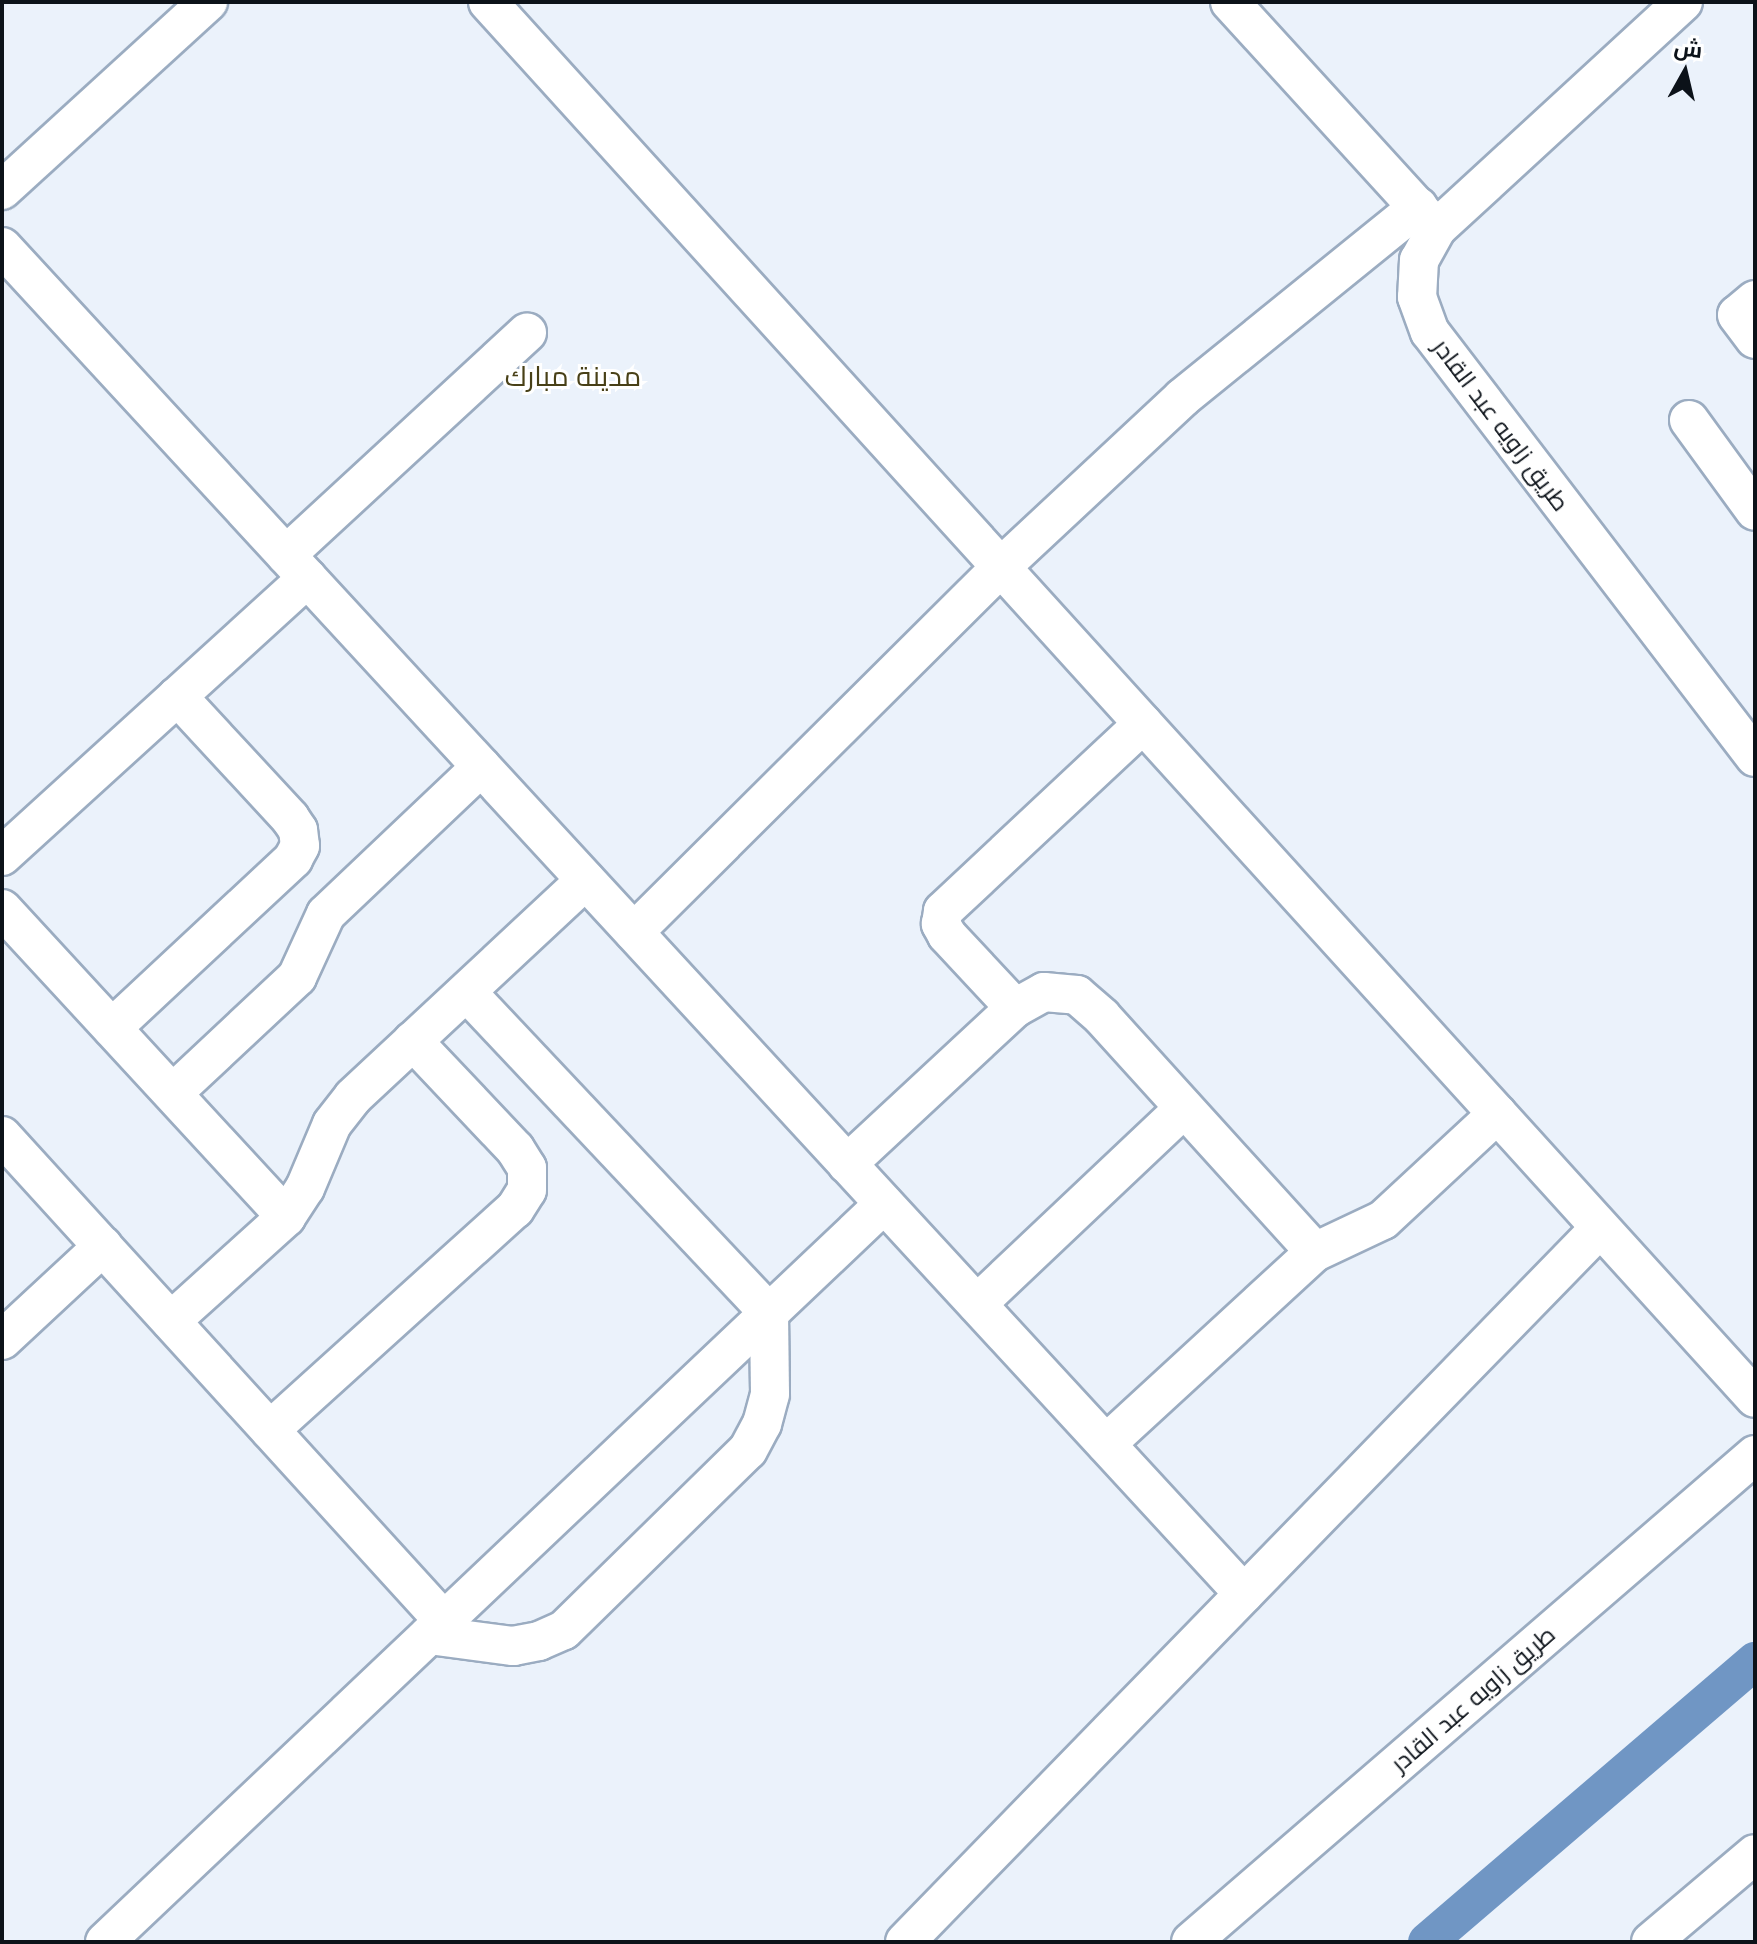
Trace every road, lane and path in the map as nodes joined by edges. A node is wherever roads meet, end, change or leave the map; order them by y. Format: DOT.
graph roads {
  1 [pos="208,2"];
  2 [pos="488,2"];
  3 [pos="1230,2"];
  4 [pos="1683,2"];
  5 [pos="2,190"];
  6 [pos="1427,218"];
  7 [pos="2,247"];
  8 [pos="1755,300"];
  9 [pos="527,333"];
  10 [pos="1755,339"];
  11 [pos="1689,420"];
  12 [pos="1755,511"];
  13 [pos="297,566"];
  14 [pos="1001,567"];
  15 [pos="177,696"];
  16 [pos="1143,724"];
  17 [pos="1755,757"];
  18 [pos="481,767"];
  19 [pos="2,856"];
  20 [pos="293,859"];
  21 [pos="586,880"];
  22 [pos="337,903"];
  23 [pos="2,909"];
  24 [pos="634,932"];
  25 [pos="466,992"];
  26 [pos="1015,1008"];
  27 [pos="112,1028"];
  28 [pos="413,1041"];
  29 [pos="173,1093"];
  30 [pos="1184,1108"];
  31 [pos="1497,1114"];
  32 [pos="2,1136"];
  33 [pos="847,1164"];
  34 [pos="884,1204"];
  35 [pos="286,1217"];
  36 [pos="1600,1228"];
  37 [pos="103,1246"];
  38 [pos="1315,1252"];
  39 [pos="977,1304"];
  40 [pos="769,1313"];
  41 [pos="171,1321"];
  42 [pos="2,1340"];
  43 [pos="1755,1398"];
  44 [pos="270,1430"];
  45 [pos="1106,1444"];
  46 [pos="1755,1455"];
  47 [pos="1244,1594"];
  48 [pos="437,1628"];
  49 [pos="1755,1854"];
  50 [pos="105,1942"];
  51 [pos="905,1942"];
  52 [pos="1191,1942"];
  53 [pos="1651,1942"];
  1 -- 5 [label="street"];
  2 -- 14 [label="street"];
  3 -- 6 [label="street"];
  4 -- 6 [label="street, طريق زاويه عبد القادر"];
  6 -- 14 [label="street"];
  6 -- 17 [label="street, طريق زاويه عبد القادر"];
  7 -- 13 [label="street"];
  8 -- 10 [label="street"];
  9 -- 13 [label="street"];
  11 -- 12 [label="street"];
  13 -- 15 [label="street"];
  13 -- 18 [label="street"];
  14 -- 16 [label="street"];
  14 -- 24 [label="street"];
  15 -- 19 [label="street"];
  15 -- 20 [label="street"];
  16 -- 26 [label="street"];
  16 -- 31 [label="street"];
  18 -- 21 [label="street"];
  18 -- 22 [label="street"];
  20 -- 22 [label="street"];
  20 -- 27 [label="street"];
  21 -- 24 [label="street"];
  21 -- 25 [label="street"];
  22 -- 29 [label="street"];
  23 -- 27 [label="street"];
  24 -- 33 [label="street"];
  25 -- 28 [label="street"];
  25 -- 40 [label="street"];
  26 -- 30 [label="street"];
  26 -- 33 [label="street"];
  27 -- 29 [label="street"];
  28 -- 35 [label="street"];
  28 -- 44 [label="street"];
  29 -- 35 [label="street"];
  30 -- 38 [label="street"];
  30 -- 39 [label="street"];
  31 -- 36 [label="street"];
  31 -- 38 [label="street"];
  32 -- 37 [label="street"];
  33 -- 34 [label="street"];
  34 -- 39 [label="street"];
  34 -- 40 [label="street"];
  35 -- 41 [label="street"];
  36 -- 43 [label="street"];
  36 -- 47 [label="street"];
  37 -- 41 [label="street"];
  37 -- 42 [label="street"];
  38 -- 45 [label="street"];
  39 -- 45 [label="street"];
  40 -- 48 [label="street"];
  40 -- 48 [label="street"];
  41 -- 44 [label="street"];
  44 -- 48 [label="street"];
  45 -- 47 [label="street"];
  46 -- 52 [label="street, طريق زاويه عبد القادر"];
  47 -- 51 [label="street"];
  48 -- 50 [label="street"];
  49 -- 53 [label="street"];
}
